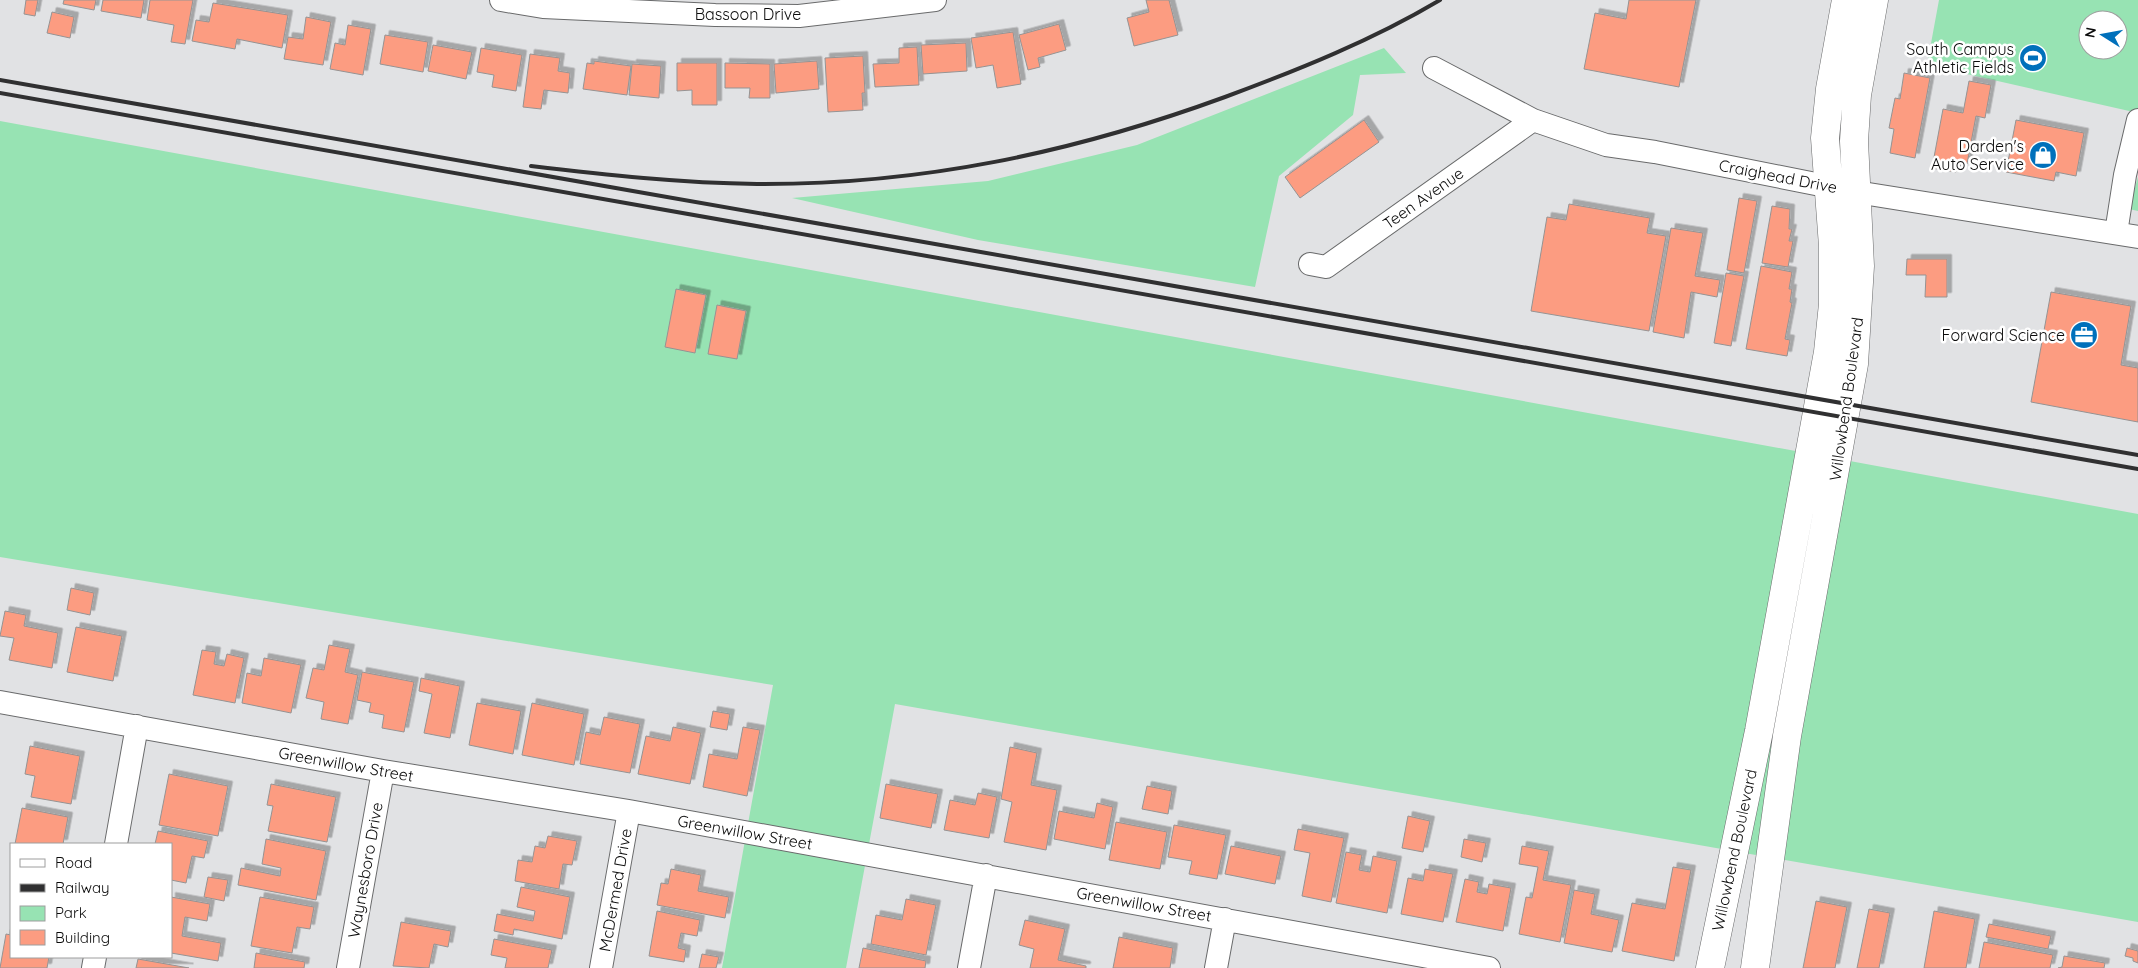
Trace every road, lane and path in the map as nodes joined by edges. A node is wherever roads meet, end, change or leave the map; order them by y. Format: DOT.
graph roads {
  1 [pos="501,0"];
  2 [pos="935,0"];
  3 [pos="1846,0"];
  4 [pos="1874,0"];
  5 [pos="798,8"];
  6 [pos="1836,56"];
  7 [pos="1863,59"];
  8 [pos="1434,68"];
  9 [pos="1533,120"];
  10 [pos="2138,120"];
  11 [pos="1827,185"];
  12 [pos="1856,192"];
  13 [pos="2127,235"];
  14 [pos="1310,264"];
  15 [pos="0,702"];
  16 [pos="137,726"];
  17 [pos="1759,731"];
  18 [pos="1787,736"];
  19 [pos="383,771"];
  20 [pos="629,811"];
  21 [pos="116,843"];
  22 [pos="986,875"];
  23 [pos="1728,878"];
  24 [pos="1225,919"];
  25 [pos="1458,965"];
  26 [pos="348,968"];
  27 [pos="601,968"];
  28 [pos="969,968"];
  29 [pos="1216,968"];
  30 [pos="1489,968"];
  31 [pos="1710,968"];
  32 [pos="1725,968"];
  33 [pos="1755,968"];
  1 -- 5 [label="street, Bassoon Drive"];
  2 -- 5 [label="street, Bassoon Drive"];
  3 -- 6 [label="main road, Willowbend Boulevard"];
  4 -- 7 [label="main road, Willowbend Boulevard"];
  6 -- 7 [label="main road"];
  6 -- 11 [label="main road, Willowbend Boulevard"];
  7 -- 12 [label="main road, Willowbend Boulevard"];
  8 -- 9 [label="street, Craighead Drive"];
  9 -- 11 [label="street, Craighead Drive"];
  9 -- 14 [label="street, Teen Avenue"];
  10 -- 13 [label="street"];
  11 -- 12 [label="street, Craighead Drive"];
  11 -- 17 [label="main road, Willowbend Boulevard"];
  12 -- 13 [label="street, Craighead Drive"];
  12 -- 18 [label="main road, Willowbend Boulevard"];
  15 -- 16 [label="street, Greenwillow Street"];
  16 -- 19 [label="street, Greenwillow Street"];
  16 -- 21 [label="street"];
  17 -- 18 [label="main road"];
  17 -- 23 [label="main road, Willowbend Boulevard"];
  18 -- 33 [label="main road, Willowbend Boulevard"];
  19 -- 20 [label="street, Greenwillow Street"];
  19 -- 26 [label="street, Waynesboro Drive"];
  20 -- 22 [label="street, Greenwillow Street"];
  20 -- 27 [label="street, McDermed Drive"];
  22 -- 24 [label="street, Greenwillow Street"];
  22 -- 28 [label="street"];
  23 -- 31 [label="main road, Willowbend Boulevard"];
  23 -- 32 [label="main road"];
  24 -- 25 [label="street, Greenwillow Street"];
  24 -- 29 [label="street"];
  25 -- 30 [label="street, Greenwillow Street"];
}
